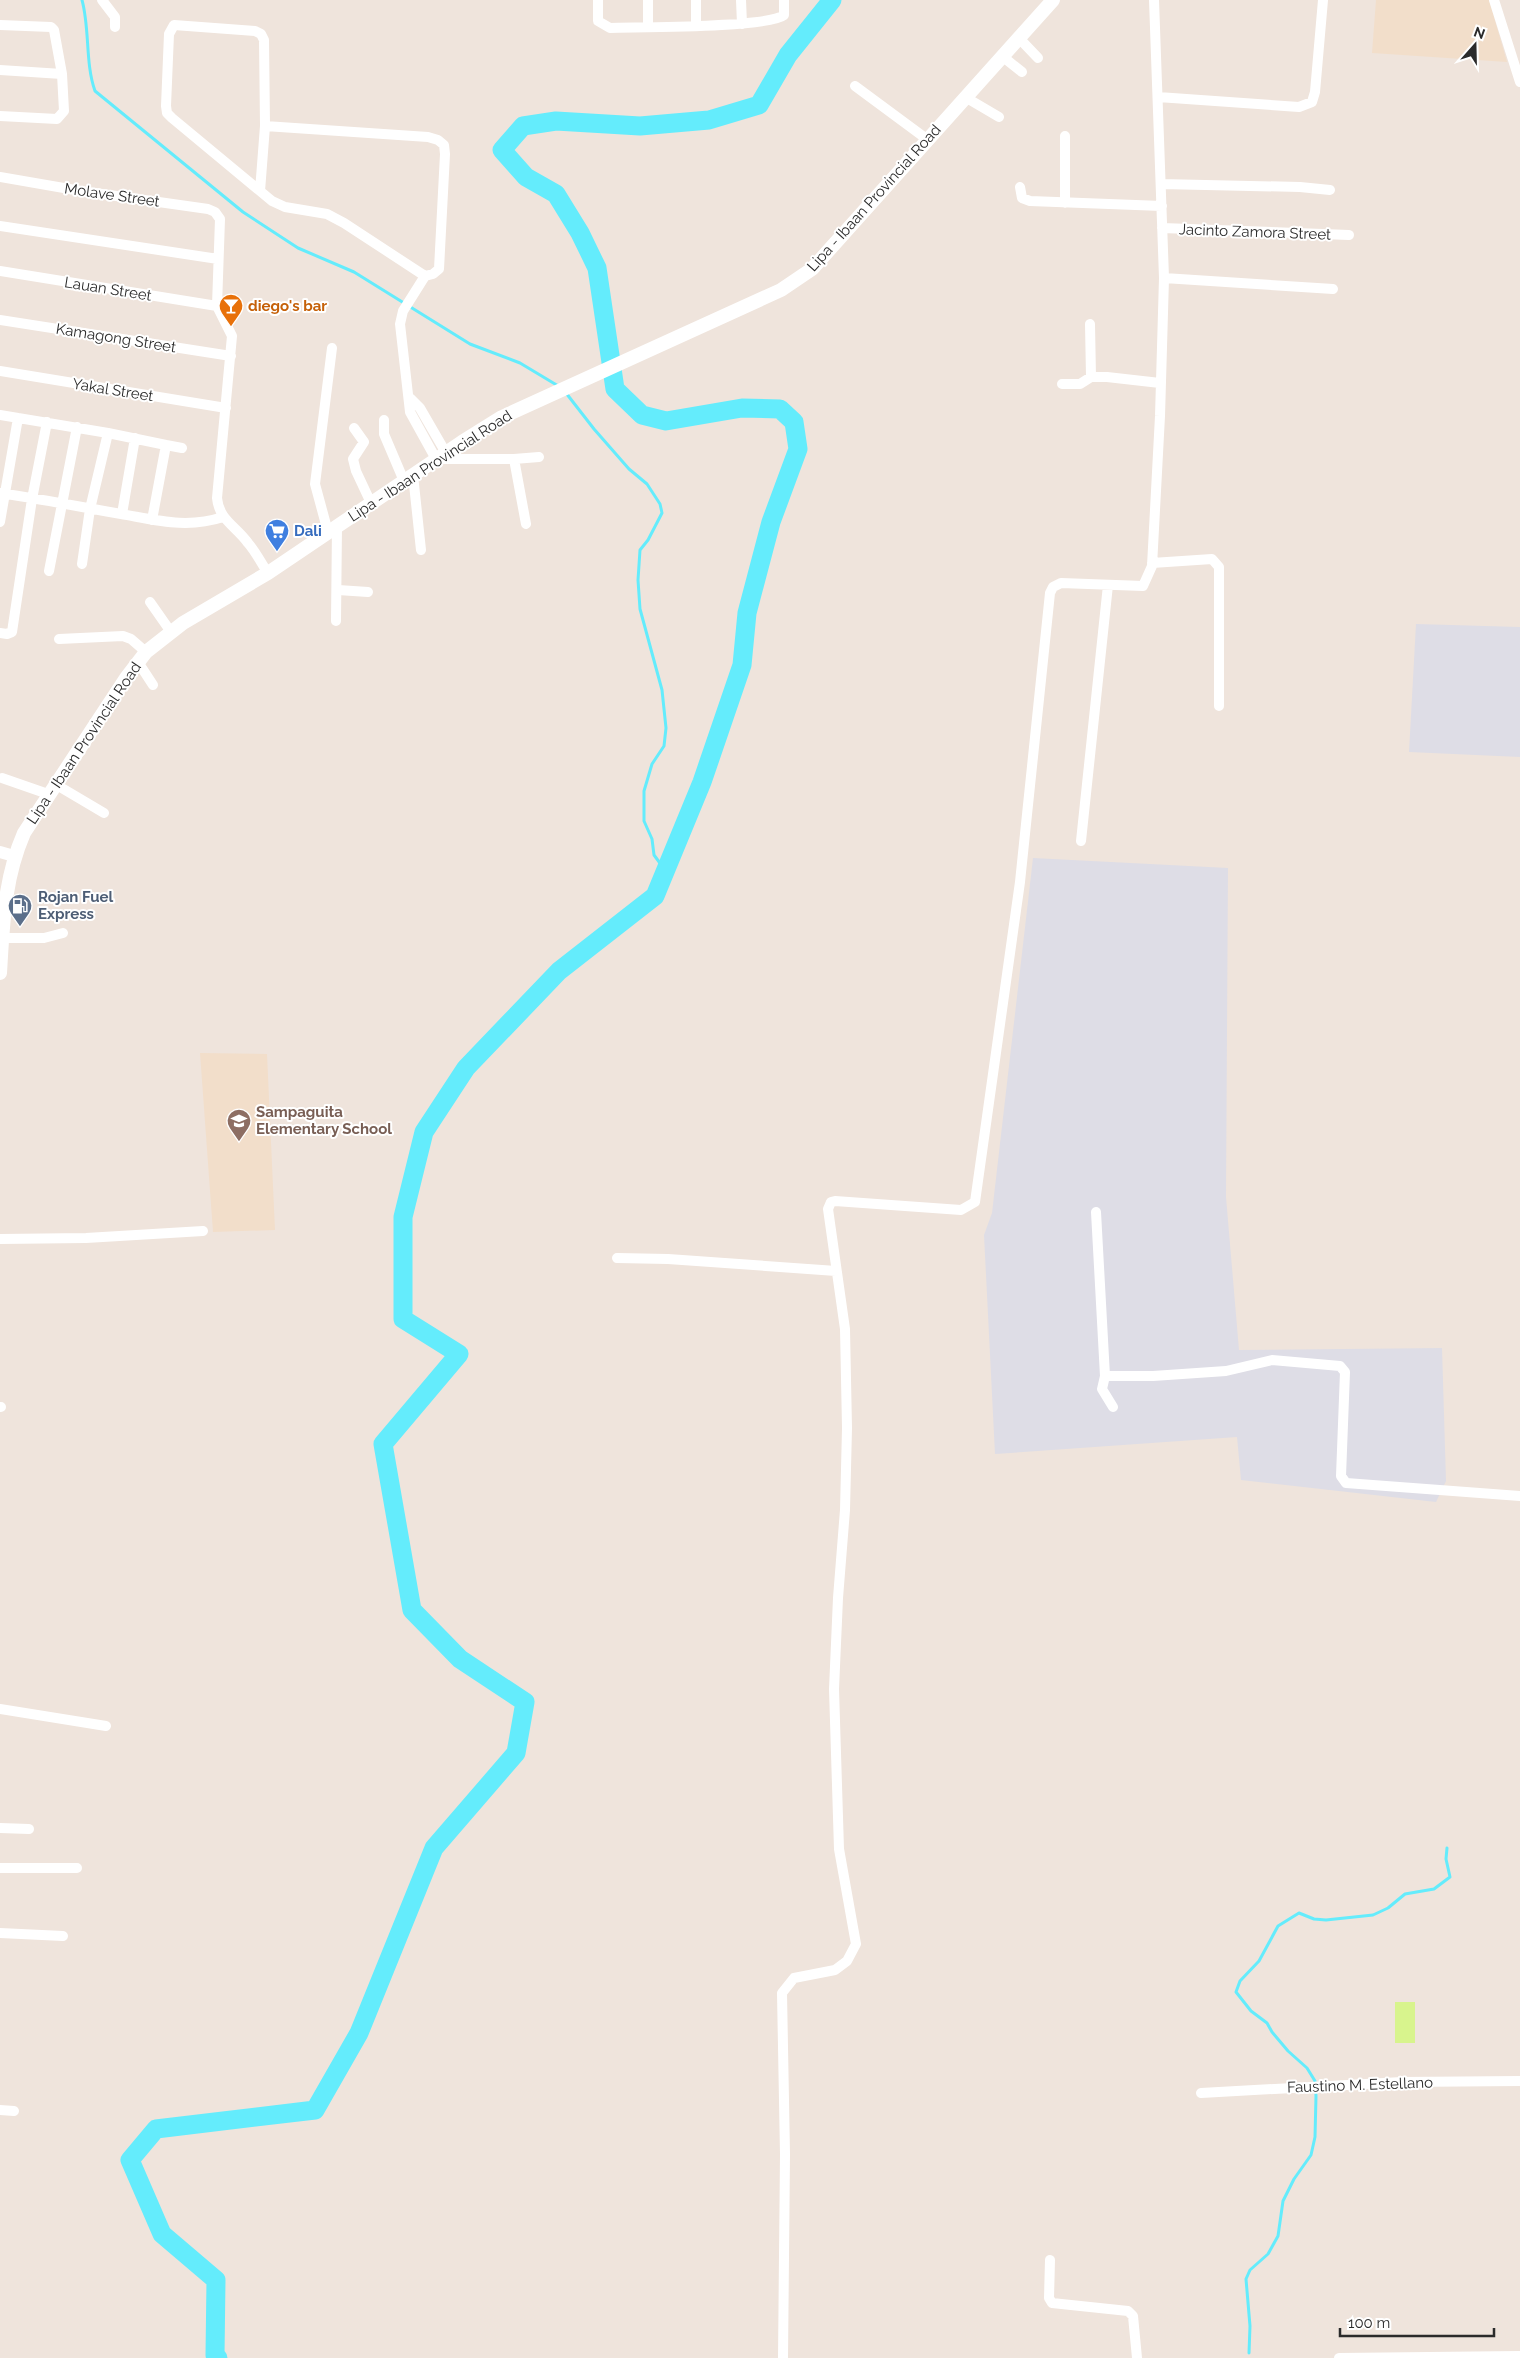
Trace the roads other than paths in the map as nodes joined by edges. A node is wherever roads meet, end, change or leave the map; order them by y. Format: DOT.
graph roads {
  1 [pos="102,0"];
  2 [pos="598,0"];
  3 [pos="648,0"];
  4 [pos="696,0"];
  5 [pos="741,0"];
  6 [pos="784,0"];
  7 [pos="1053,0"];
  8 [pos="1154,0"];
  9 [pos="1323,0"];
  10 [pos="1494,0"];
  11 [pos="742,24"];
  12 [pos="0,25"];
  13 [pos="696,25"];
  14 [pos="648,26"];
  15 [pos="115,28"];
  16 [pos="1018,37"];
  17 [pos="1002,56"];
  18 [pos="1038,58"];
  19 [pos="0,70"];
  20 [pos="1022,72"];
  21 [pos="62,74"];
  22 [pos="1520,82"];
  23 [pos="855,86"];
  24 [pos="965,97"];
  25 [pos="1158,97"];
  26 [pos="0,116"];
  27 [pos="999,117"];
  28 [pos="265,126"];
  29 [pos="1065,136"];
  30 [pos="928,140"];
  31 [pos="0,177"];
  32 [pos="1161,184"];
  33 [pos="1020,187"];
  34 [pos="1330,190"];
  35 [pos="260,191"];
  36 [pos="1065,203"];
  37 [pos="1162,206"];
  38 [pos="0,226"];
  39 [pos="1162,228"];
  40 [pos="1348,235"];
  41 [pos="218,259"];
  42 [pos="0,271"];
  43 [pos="425,276"];
  44 [pos="1164,278"];
  45 [pos="1333,289"];
  46 [pos="217,306"];
  47 [pos="0,320"];
  48 [pos="1090,324"];
  49 [pos="332,348"];
  50 [pos="231,356"];
  51 [pos="0,371"];
  52 [pos="1091,377"];
  53 [pos="1160,383"];
  54 [pos="1062,384"];
  55 [pos="226,408"];
  56 [pos="0,415"];
  57 [pos="18,418"];
  58 [pos="384,420"];
  59 [pos="46,422"];
  60 [pos="77,427"];
  61 [pos="354,428"];
  62 [pos="108,433"];
  63 [pos="136,438"];
  64 [pos="166,445"];
  65 [pos="182,448"];
  66 [pos="441,456"];
  67 [pos="539,457"];
  68 [pos="514,459"];
  69 [pos="409,478"];
  70 [pos="2,494"];
  71 [pos="32,499"];
  72 [pos="63,504"];
  73 [pos="371,504"];
  74 [pos="90,509"];
  75 [pos="122,514"];
  76 [pos="223,518"];
  77 [pos="152,520"];
  78 [pos="0,522"];
  79 [pos="526,524"];
  80 [pos="333,529"];
  81 [pos="421,550"];
  82 [pos="1152,563"];
  83 [pos="82,564"];
  84 [pos="49,571"];
  85 [pos="268,574"];
  86 [pos="1108,585"];
  87 [pos="338,590"];
  88 [pos="368,592"];
  89 [pos="150,602"];
  90 [pos="336,621"];
  91 [pos="171,632"];
  92 [pos="0,633"];
  93 [pos="59,638"];
  94 [pos="142,657"];
  95 [pos="153,686"];
  96 [pos="1219,706"];
  97 [pos="2,778"];
  98 [pos="51,789"];
  99 [pos="104,813"];
  100 [pos="1081,841"];
  101 [pos="0,852"];
  102 [pos="14,856"];
  103 [pos="64,932"];
  104 [pos="2,938"];
  105 [pos="0,973"];
  106 [pos="1096,1212"];
  107 [pos="203,1231"];
  108 [pos="0,1239"];
  109 [pos="617,1258"];
  110 [pos="836,1271"];
  111 [pos="1104,1376"];
  112 [pos="1113,1407"];
  113 [pos="1520,1496"];
  114 [pos="0,1709"];
  115 [pos="106,1726"];
  116 [pos="0,1828"];
  117 [pos="29,1829"];
  118 [pos="0,1868"];
  119 [pos="77,1868"];
  120 [pos="0,1933"];
  121 [pos="63,1936"];
  122 [pos="1520,2081"];
  123 [pos="1201,2093"];
  124 [pos="0,2110"];
  125 [pos="14,2111"];
  126 [pos="1050,2260"];
  127 [pos="1520,2356"];
  128 [pos="783,2358"];
  129 [pos="1137,2358"];
  130 [pos="1339,2358"];
  1 -- 15 [label="street"];
  2 -- 14 [label="street"];
  3 -- 14 [label="street"];
  4 -- 13 [label="street"];
  5 -- 11 [label="street"];
  6 -- 11 [label="street"];
  7 -- 16 [label="main road, Lipa - Ibaan Provincial Road"];
  8 -- 25 [label="street"];
  9 -- 25 [label="street"];
  10 -- 22 [label="street"];
  11 -- 13 [label="street"];
  12 -- 21 [label="street"];
  13 -- 14 [label="street"];
  16 -- 17 [label="main road, Lipa - Ibaan Provincial Road"];
  16 -- 18 [label="street"];
  17 -- 20 [label="street"];
  17 -- 24 [label="main road, Lipa - Ibaan Provincial Road"];
  19 -- 21 [label="street"];
  21 -- 26 [label="street"];
  23 -- 30 [label="street"];
  24 -- 27 [label="street"];
  24 -- 30 [label="main road, Lipa - Ibaan Provincial Road"];
  25 -- 32 [label="street"];
  28 -- 35 [label="street"];
  28 -- 35 [label="street"];
  28 -- 43 [label="street"];
  29 -- 36 [label="street"];
  30 -- 66 [label="main road, Lipa - Ibaan Provincial Road"];
  31 -- 41 [label="street, Molave Street"];
  32 -- 34 [label="street"];
  32 -- 37 [label="street"];
  33 -- 36 [label="street"];
  35 -- 43 [label="street"];
  36 -- 37 [label="street"];
  37 -- 39 [label="street"];
  38 -- 41 [label="street"];
  39 -- 40 [label="street, Jacinto Zamora Street"];
  39 -- 44 [label="street"];
  41 -- 46 [label="street"];
  42 -- 46 [label="street, Lauan Street"];
  43 -- 66 [label="street"];
  44 -- 45 [label="street"];
  44 -- 53 [label="street"];
  46 -- 50 [label="street"];
  47 -- 50 [label="street, Kamagong Street"];
  48 -- 52 [label="street"];
  49 -- 80 [label="street"];
  50 -- 55 [label="street"];
  51 -- 55 [label="street, Yakal Street"];
  52 -- 53 [label="street"];
  52 -- 54 [label="street"];
  53 -- 82 [label="street"];
  55 -- 76 [label="street"];
  56 -- 57 [label="street"];
  57 -- 59 [label="street"];
  57 -- 70 [label="street"];
  58 -- 69 [label="street"];
  59 -- 60 [label="street"];
  59 -- 71 [label="street"];
  60 -- 62 [label="street"];
  60 -- 72 [label="street"];
  61 -- 73 [label="street"];
  62 -- 63 [label="street"];
  62 -- 74 [label="street"];
  63 -- 64 [label="street"];
  63 -- 75 [label="street"];
  64 -- 65 [label="street"];
  64 -- 77 [label="street"];
  66 -- 68 [label="street"];
  66 -- 69 [label="main road, Lipa - Ibaan Provincial Road"];
  67 -- 68 [label="street"];
  68 -- 79 [label="street"];
  69 -- 73 [label="main road, Lipa - Ibaan Provincial Road"];
  69 -- 81 [label="street"];
  70 -- 71 [label="street"];
  70 -- 78 [label="street"];
  71 -- 72 [label="street"];
  71 -- 92 [label="street"];
  72 -- 74 [label="street"];
  72 -- 84 [label="street"];
  73 -- 80 [label="main road, Lipa - Ibaan Provincial Road"];
  74 -- 75 [label="street"];
  74 -- 83 [label="street"];
  75 -- 77 [label="street"];
  76 -- 77 [label="street"];
  76 -- 85 [label="street"];
  80 -- 85 [label="main road, Lipa - Ibaan Provincial Road"];
  80 -- 87 [label="street"];
  82 -- 86 [label="street"];
  82 -- 96 [label="street"];
  85 -- 91 [label="main road, Lipa - Ibaan Provincial Road"];
  86 -- 100 [label="street"];
  86 -- 110 [label="street"];
  87 -- 88 [label="street"];
  87 -- 90 [label="street"];
  89 -- 91 [label="street"];
  91 -- 94 [label="main road, Lipa - Ibaan Provincial Road"];
  93 -- 94 [label="street"];
  94 -- 95 [label="street"];
  94 -- 98 [label="main road, Lipa - Ibaan Provincial Road"];
  97 -- 98 [label="street"];
  98 -- 99 [label="street"];
  98 -- 102 [label="main road, Lipa - Ibaan Provincial Road"];
  101 -- 102 [label="street"];
  102 -- 104 [label="main road, Lipa - Ibaan Provincial Road"];
  103 -- 104 [label="street"];
  104 -- 105 [label="main road, Lipa - Ibaan Provincial Road"];
  106 -- 111 [label="street"];
  107 -- 108 [label="street"];
  109 -- 110 [label="street"];
  110 -- 128 [label="street"];
  111 -- 112 [label="street"];
  111 -- 113 [label="street"];
  114 -- 115 [label="street"];
  116 -- 117 [label="street"];
  118 -- 119 [label="street"];
  120 -- 121 [label="street"];
  122 -- 123 [label="street, Faustino M. Estellano"];
  124 -- 125 [label="street"];
  126 -- 129 [label="street"];
  127 -- 130 [label="street"];
}
